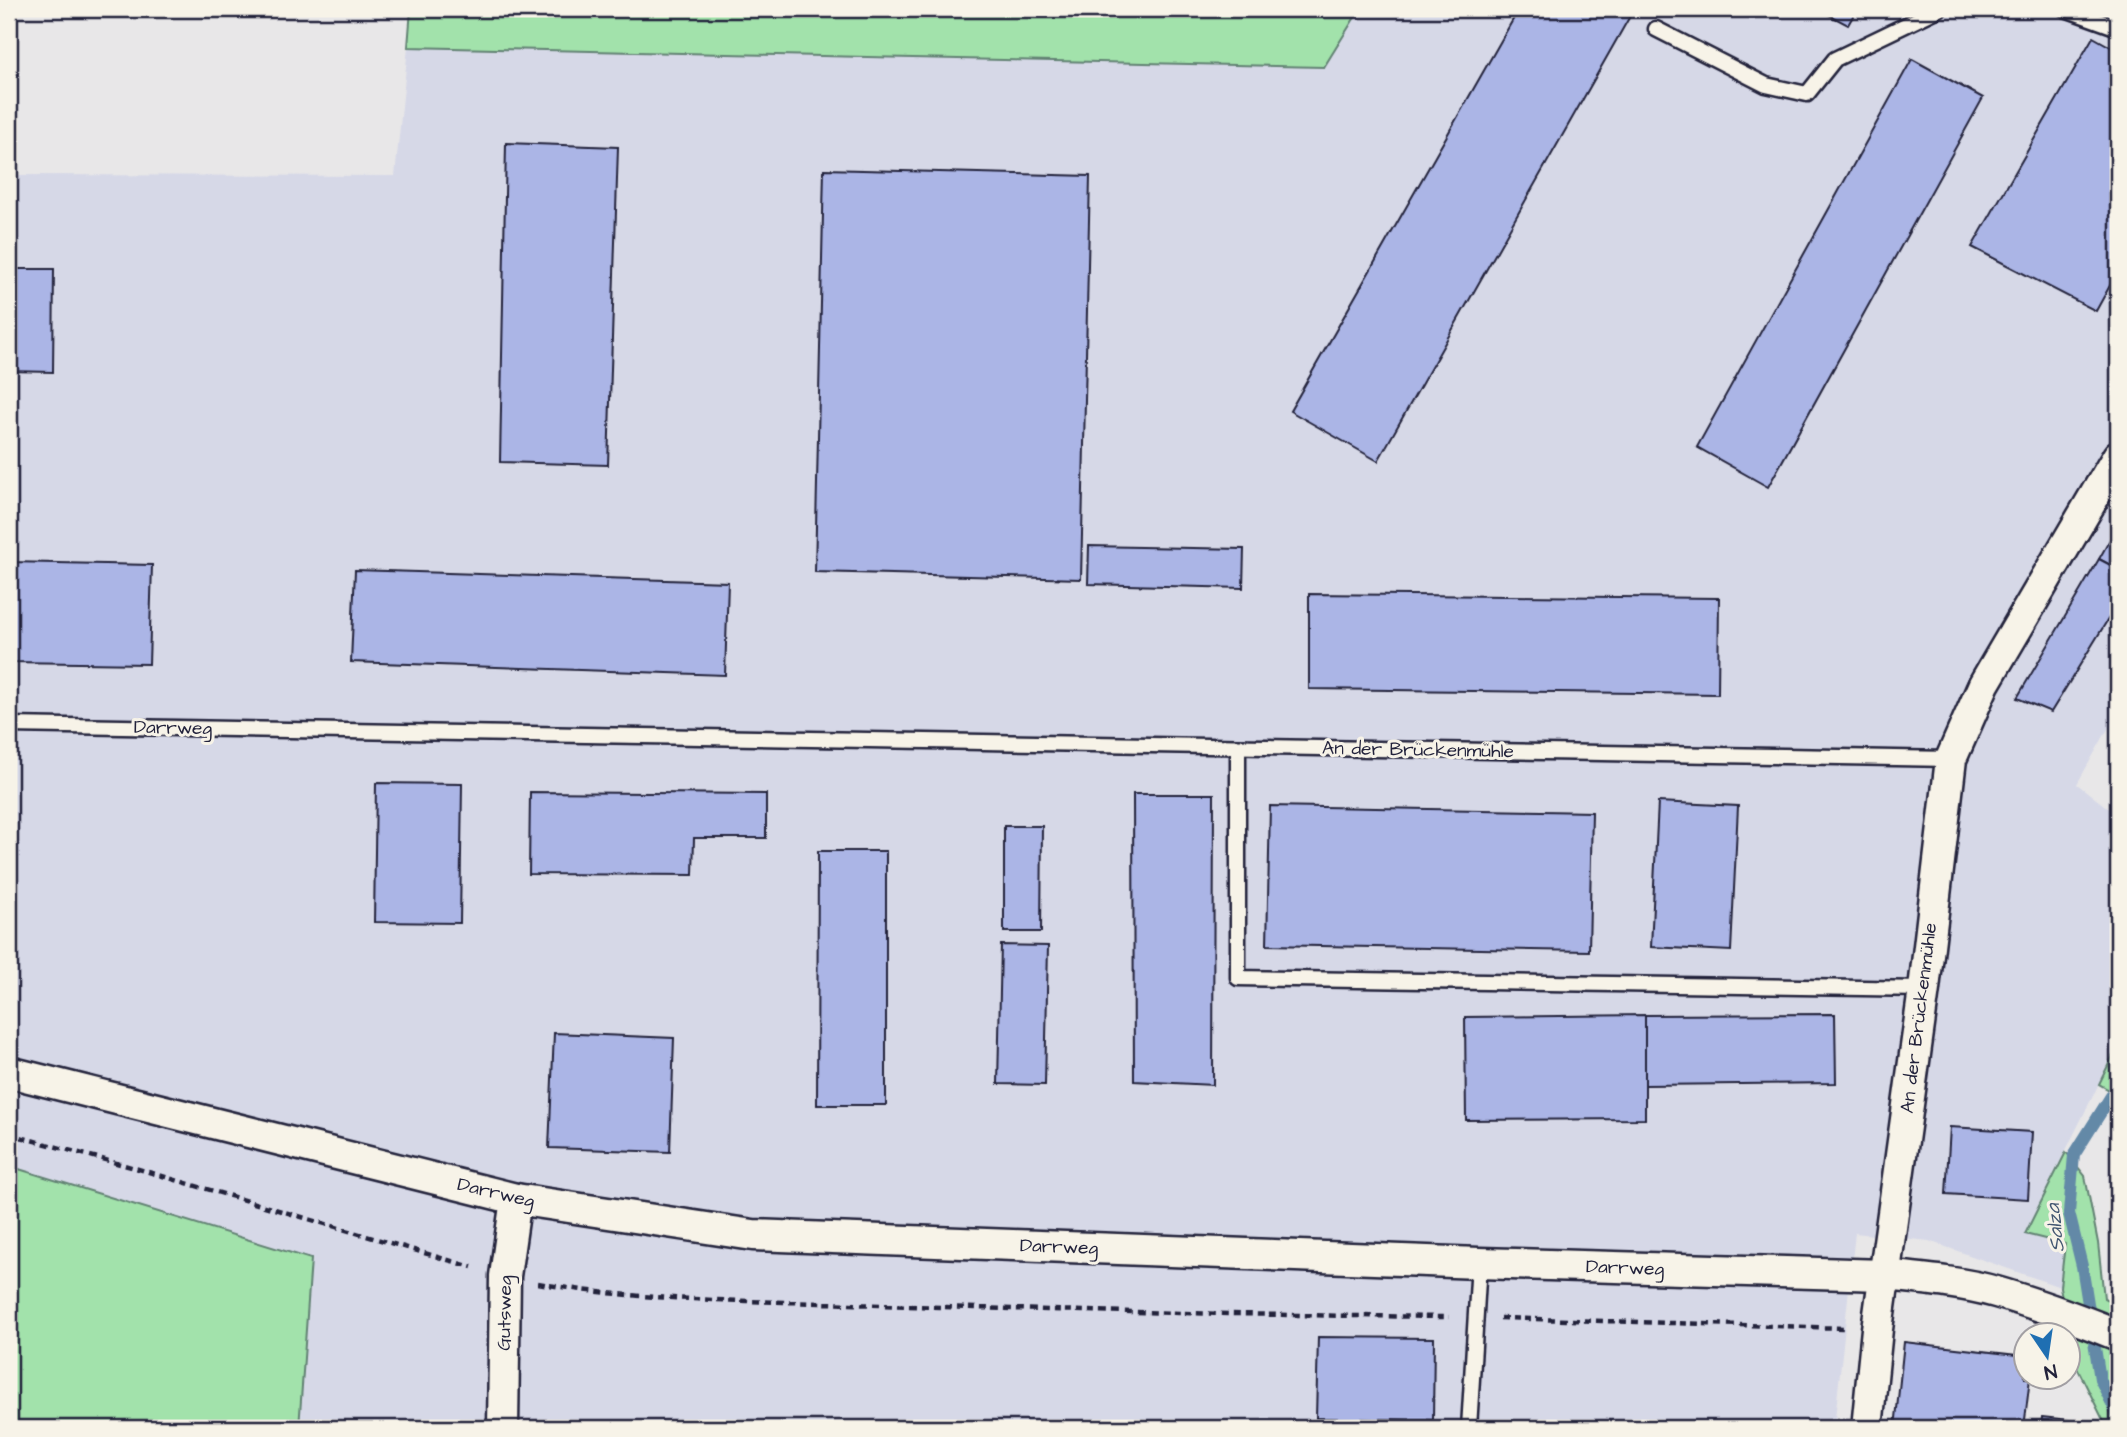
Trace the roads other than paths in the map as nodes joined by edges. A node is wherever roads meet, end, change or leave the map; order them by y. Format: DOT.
graph roads {
  1 [pos="1939,9"];
  2 [pos="2065,9"];
  3 [pos="2118,28"];
  4 [pos="1656,29"];
  5 [pos="2118,456"];
  6 [pos="9,725"];
  7 [pos="884,741"];
  8 [pos="1238,747"];
  9 [pos="1951,759"];
  10 [pos="1924,989"];
  11 [pos="9,1072"];
  12 [pos="516,1199"];
  13 [pos="1479,1263"];
  14 [pos="1884,1275"];
  15 [pos="2118,1335"];
  16 [pos="503,1428"];
  17 [pos="1469,1428"];
  18 [pos="1867,1428"];
  1 -- 4 [label="lane"];
  2 -- 3 [label="lane"];
  5 -- 9 [label="street, An der Brückenmühle"];
  6 -- 7 [label="lane, Darrweg"];
  7 -- 8 [label="lane, An der Brückenmühle"];
  8 -- 9 [label="lane, An der Brückenmühle"];
  8 -- 10 [label="lane"];
  9 -- 10 [label="street, An der Brückenmühle"];
  10 -- 14 [label="street, An der Brückenmühle"];
  11 -- 12 [label="street, Darrweg"];
  12 -- 13 [label="street, Darrweg"];
  12 -- 16 [label="street, Gutsweg"];
  13 -- 14 [label="street, Darrweg"];
  13 -- 17 [label="lane"];
  14 -- 15 [label="street, Darrweg"];
  14 -- 18 [label="street, An der Brückenmühle"];
}
